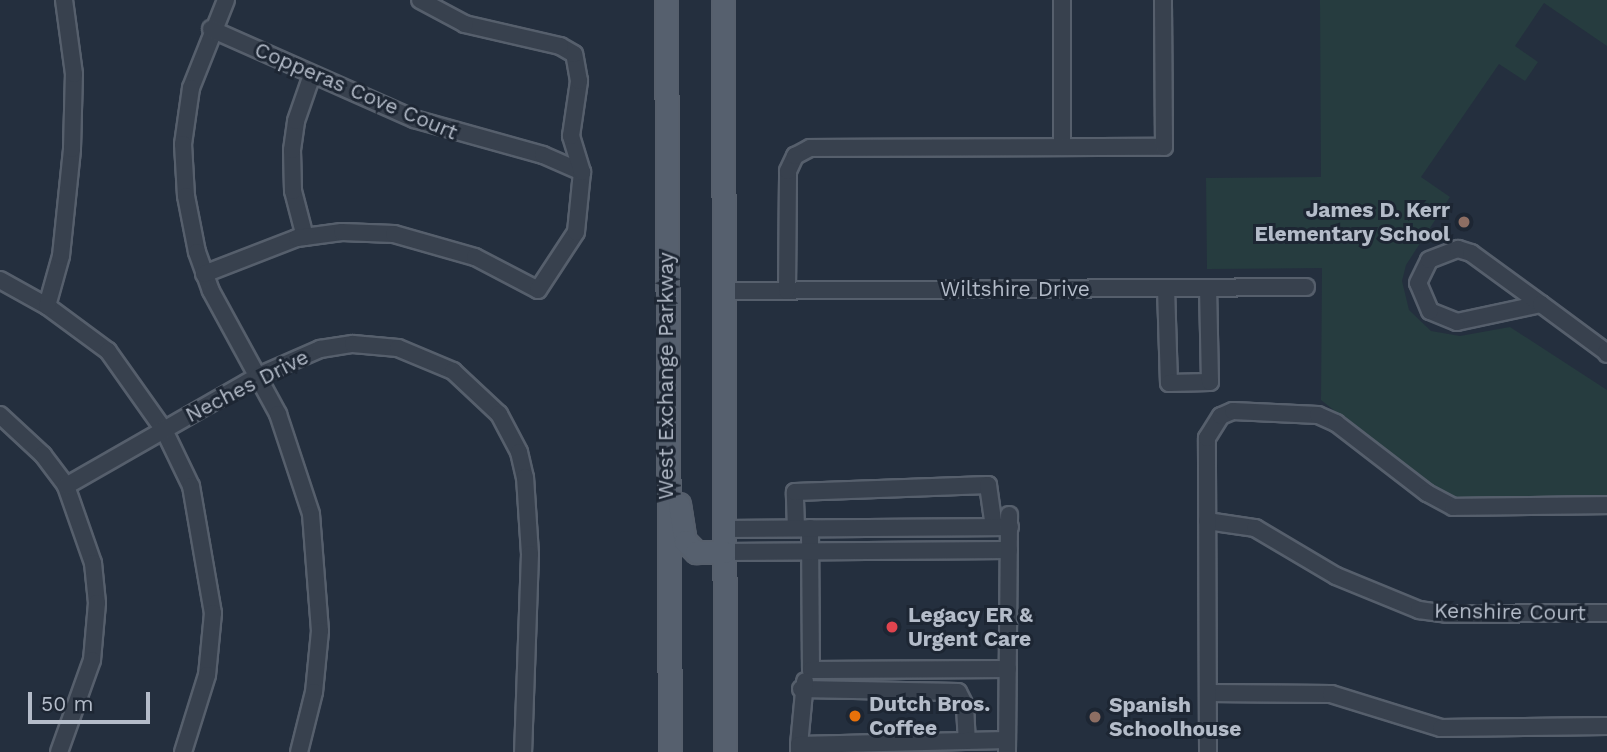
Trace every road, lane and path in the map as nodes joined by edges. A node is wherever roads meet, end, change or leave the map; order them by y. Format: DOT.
graph roads {
  1 [pos="64,0"];
  2 [pos="226,0"];
  3 [pos="420,0"];
  4 [pos="666,0"];
  5 [pos="723,0"];
  6 [pos="1062,0"];
  7 [pos="1163,0"];
  8 [pos="211,29"];
  9 [pos="312,75"];
  10 [pos="1062,147"];
  11 [pos="582,172"];
  12 [pos="305,237"];
  13 [pos="204,274"];
  14 [pos="0,280"];
  15 [pos="1306,287"];
  16 [pos="1166,288"];
  17 [pos="1208,288"];
  18 [pos="787,290"];
  19 [pos="724,291"];
  20 [pos="1541,304"];
  21 [pos="47,306"];
  22 [pos="1607,354"];
  23 [pos="665,367"];
  24 [pos="258,376"];
  25 [pos="0,415"];
  26 [pos="164,430"];
  27 [pos="66,486"];
  28 [pos="1607,505"];
  29 [pos="1207,521"];
  30 [pos="1005,523"];
  31 [pos="906,527"];
  32 [pos="803,528"];
  33 [pos="724,529"];
  34 [pos="1009,550"];
  35 [pos="906,551"];
  36 [pos="724,552"];
  37 [pos="810,552"];
  38 [pos="1607,613"];
  39 [pos="1008,668"];
  40 [pos="811,670"];
  41 [pos="801,689"];
  42 [pos="1208,693"];
  43 [pos="1607,726"];
  44 [pos="967,741"];
  45 [pos="1007,746"];
  46 [pos="799,749"];
  47 [pos="59,752"];
  48 [pos="183,752"];
  49 [pos="299,752"];
  50 [pos="523,752"];
  51 [pos="670,752"];
  52 [pos="725,752"];
  53 [pos="1208,752"];
  1 -- 21 [label="street"];
  2 -- 8 [label="street"];
  3 -- 11 [label="street"];
  4 -- 23 [label="main road, West Exchange Parkway"];
  5 -- 19 [label="main road"];
  6 -- 10 [label="street"];
  7 -- 10 [label="street"];
  8 -- 9 [label="street, Copperas Cove Court"];
  8 -- 13 [label="street"];
  9 -- 11 [label="street, Copperas Cove Court"];
  9 -- 12 [label="street"];
  10 -- 18 [label="street"];
  11 -- 12 [label="street"];
  12 -- 13 [label="street"];
  13 -- 24 [label="street"];
  14 -- 21 [label="street"];
  15 -- 17 [label="street, Wiltshire Drive"];
  16 -- 17 [label="street, Wiltshire Drive"];
  16 -- 17 [label="street"];
  16 -- 18 [label="street, Wiltshire Drive"];
  18 -- 19 [label="street, Wiltshire Drive"];
  19 -- 33 [label="main road"];
  20 -- 20 [label="street"];
  20 -- 22 [label="street"];
  21 -- 26 [label="street"];
  23 -- 36 [label="main road"];
  23 -- 51 [label="main road, West Exchange Parkway"];
  24 -- 26 [label="street, Neches Drive"];
  24 -- 49 [label="street"];
  24 -- 50 [label="street, Neches Drive"];
  25 -- 27 [label="street"];
  26 -- 27 [label="street, Neches Drive"];
  26 -- 48 [label="street"];
  27 -- 47 [label="street"];
  28 -- 29 [label="street"];
  29 -- 38 [label="street, Kenshire Court"];
  29 -- 42 [label="street"];
  30 -- 31 [label="street"];
  30 -- 32 [label="street"];
  30 -- 34 [label="street"];
  31 -- 32 [label="street"];
  31 -- 35 [label="street"];
  32 -- 33 [label="street"];
  32 -- 37 [label="street"];
  33 -- 36 [label="main road"];
  34 -- 35 [label="street"];
  34 -- 39 [label="street"];
  35 -- 37 [label="street"];
  36 -- 37 [label="street"];
  36 -- 52 [label="main road"];
  37 -- 40 [label="street"];
  39 -- 40 [label="street"];
  39 -- 45 [label="street"];
  40 -- 41 [label="street"];
  41 -- 44 [label="street"];
  41 -- 46 [label="street"];
  42 -- 43 [label="street"];
  42 -- 53 [label="street"];
  44 -- 45 [label="street"];
  44 -- 46 [label="street"];
}
